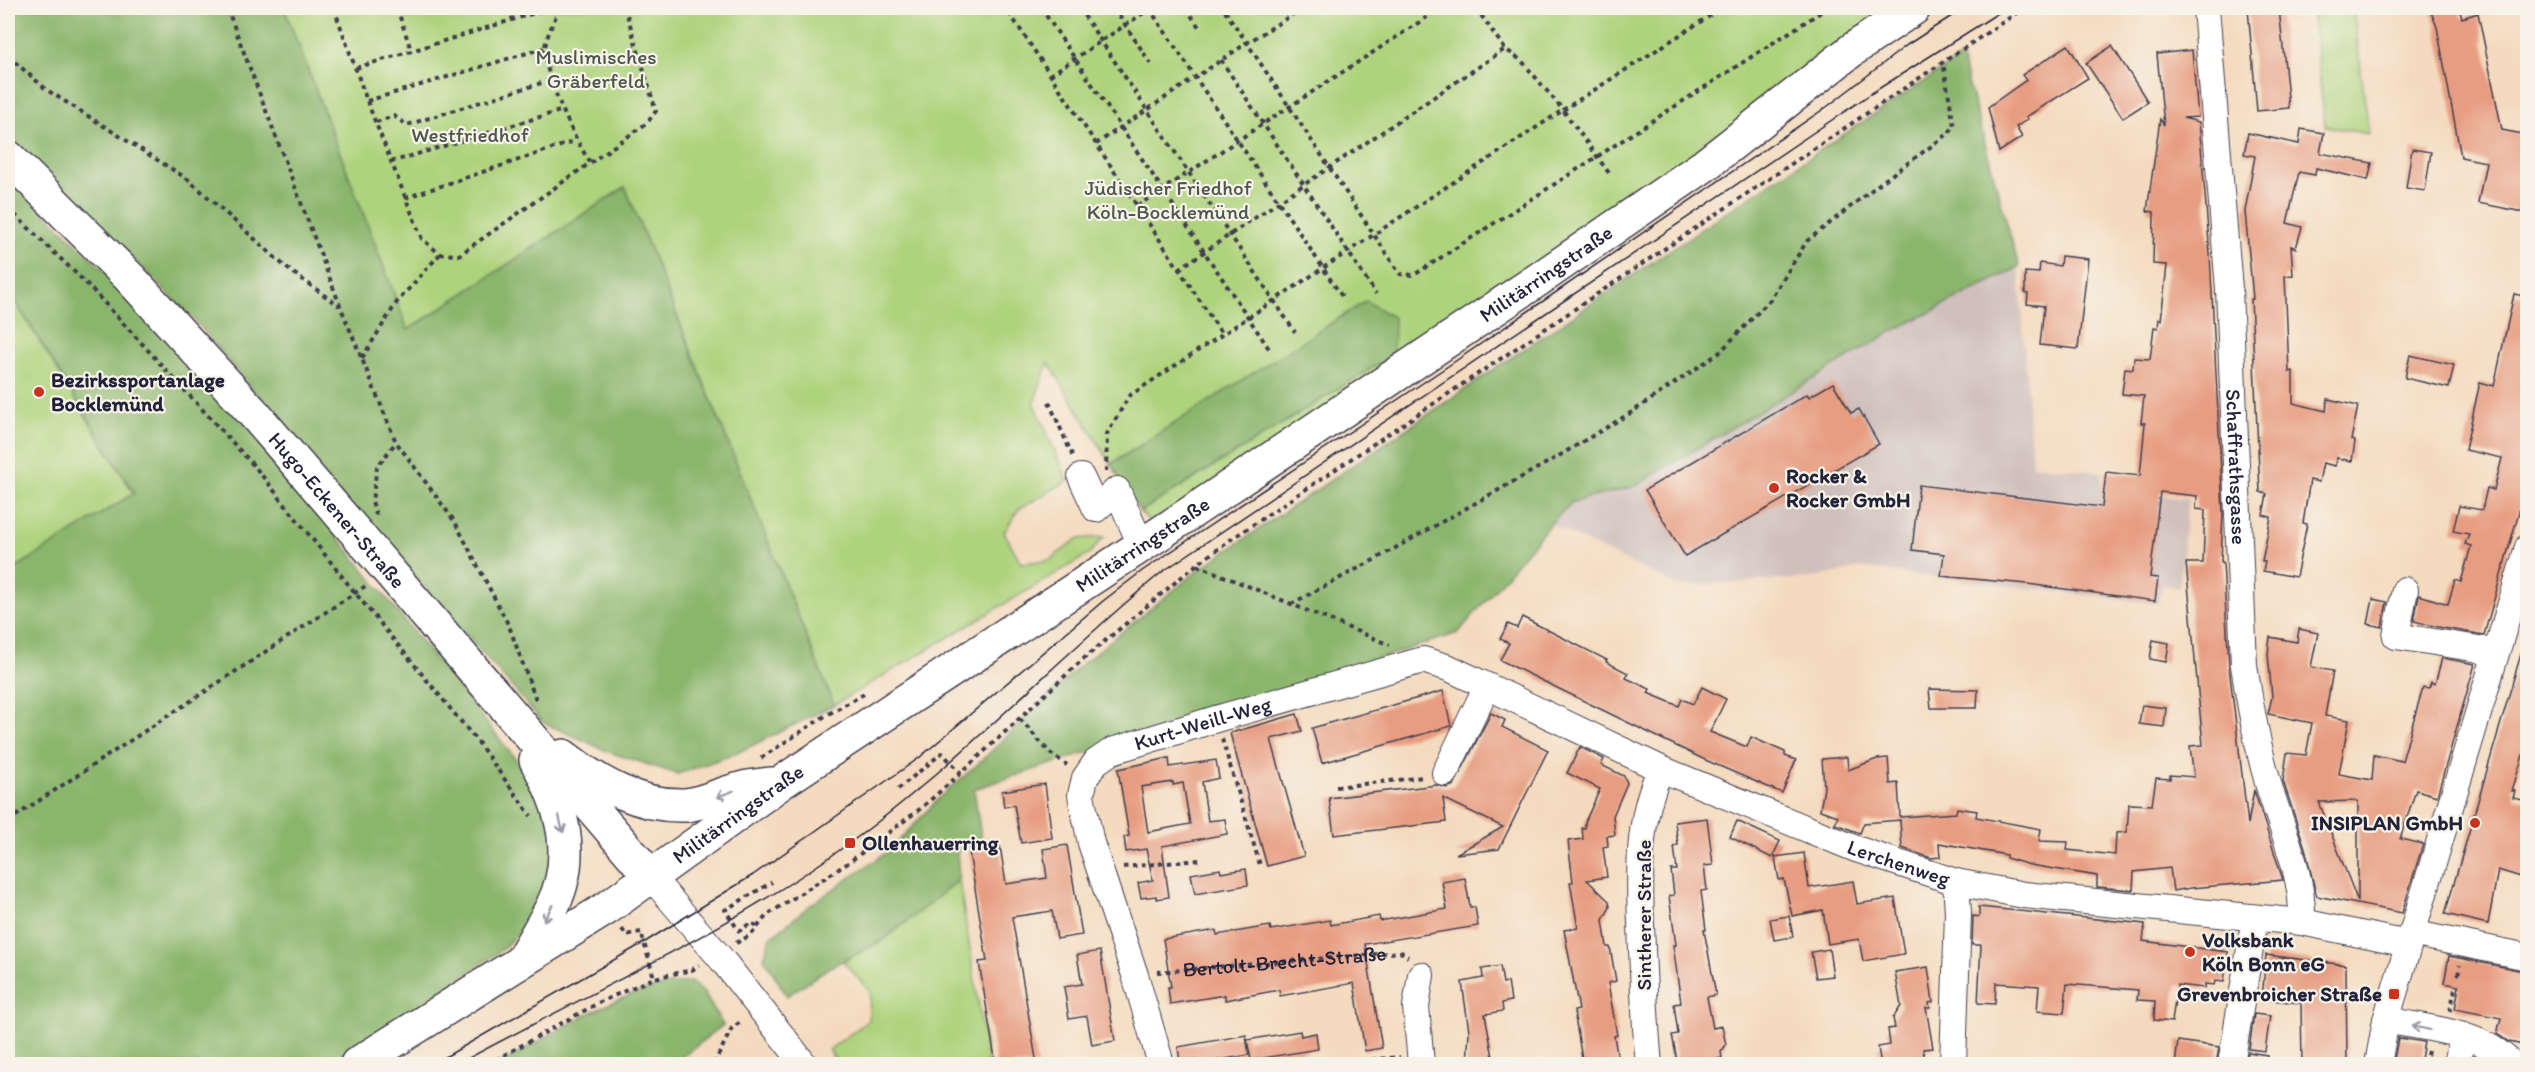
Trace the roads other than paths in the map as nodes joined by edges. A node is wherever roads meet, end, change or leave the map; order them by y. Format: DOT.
graph roads {
  1 [pos="1914,8"];
  2 [pos="2206,8"];
  3 [pos="8,157"];
  4 [pos="1081,477"];
  5 [pos="1141,545"];
  6 [pos="2528,547"];
  7 [pos="2405,590"];
  8 [pos="2495,655"];
  9 [pos="1424,660"];
  10 [pos="1487,686"];
  11 [pos="524,711"];
  12 [pos="1661,769"];
  13 [pos="1445,773"];
  14 [pos="782,782"];
  15 [pos="652,878"];
  16 [pos="1956,882"];
  17 [pos="2255,918"];
  18 [pos="2302,922"];
  19 [pos="2410,938"];
  20 [pos="2528,957"];
  21 [pos="519,965"];
  22 [pos="1421,975"];
  23 [pos="2386,1020"];
  24 [pos="2463,1036"];
  25 [pos="1420,1059"];
  26 [pos="357,1065"];
  27 [pos="804,1065"];
  28 [pos="1161,1065"];
  29 [pos="1649,1065"];
  30 [pos="1953,1065"];
  31 [pos="2231,1065"];
  32 [pos="2378,1065"];
  33 [pos="2457,1065"];
  34 [pos="2512,1065"];
  1 -- 5 [label="main road, Militärringstraße"];
  2 -- 18 [label="street, Schaffrathsgasse"];
  3 -- 11 [label="main road, Hugo-Eckener-Straße"];
  4 -- 5 [label="street"];
  5 -- 14 [label="main road, Militärringstraße"];
  6 -- 8 [label="street"];
  7 -- 8 [label="street"];
  8 -- 19 [label="street"];
  9 -- 10 [label="street, Lerchenweg"];
  9 -- 28 [label="street, Kurt-Weill-Weg"];
  10 -- 12 [label="street, Lerchenweg"];
  10 -- 13 [label="street"];
  14 -- 11 [label="main road, one-way"];
  11 -- 15 [label="main road, Hugo-Eckener-Straße"];
  11 -- 21 [label="main road, one-way"];
  12 -- 16 [label="street, Lerchenweg"];
  12 -- 29 [label="street, Sintherer Straße"];
  14 -- 15 [label="main road, Militärringstraße"];
  15 -- 21 [label="main road, Militärringstraße"];
  15 -- 27 [label="street"];
  16 -- 17 [label="street, Lerchenweg"];
  16 -- 30 [label="street"];
  17 -- 18 [label="street, Lerchenweg"];
  17 -- 31 [label="street"];
  18 -- 19 [label="street, Lerchenweg"];
  19 -- 20 [label="street, Lerchenweg"];
  19 -- 23 [label="street"];
  21 -- 26 [label="main road, Militärringstraße"];
  22 -- 25 [label="street"];
  24 -- 23 [label="street, one-way"];
  23 -- 32 [label="street"];
  24 -- 33 [label="street"];
  24 -- 34 [label="street"];
}
